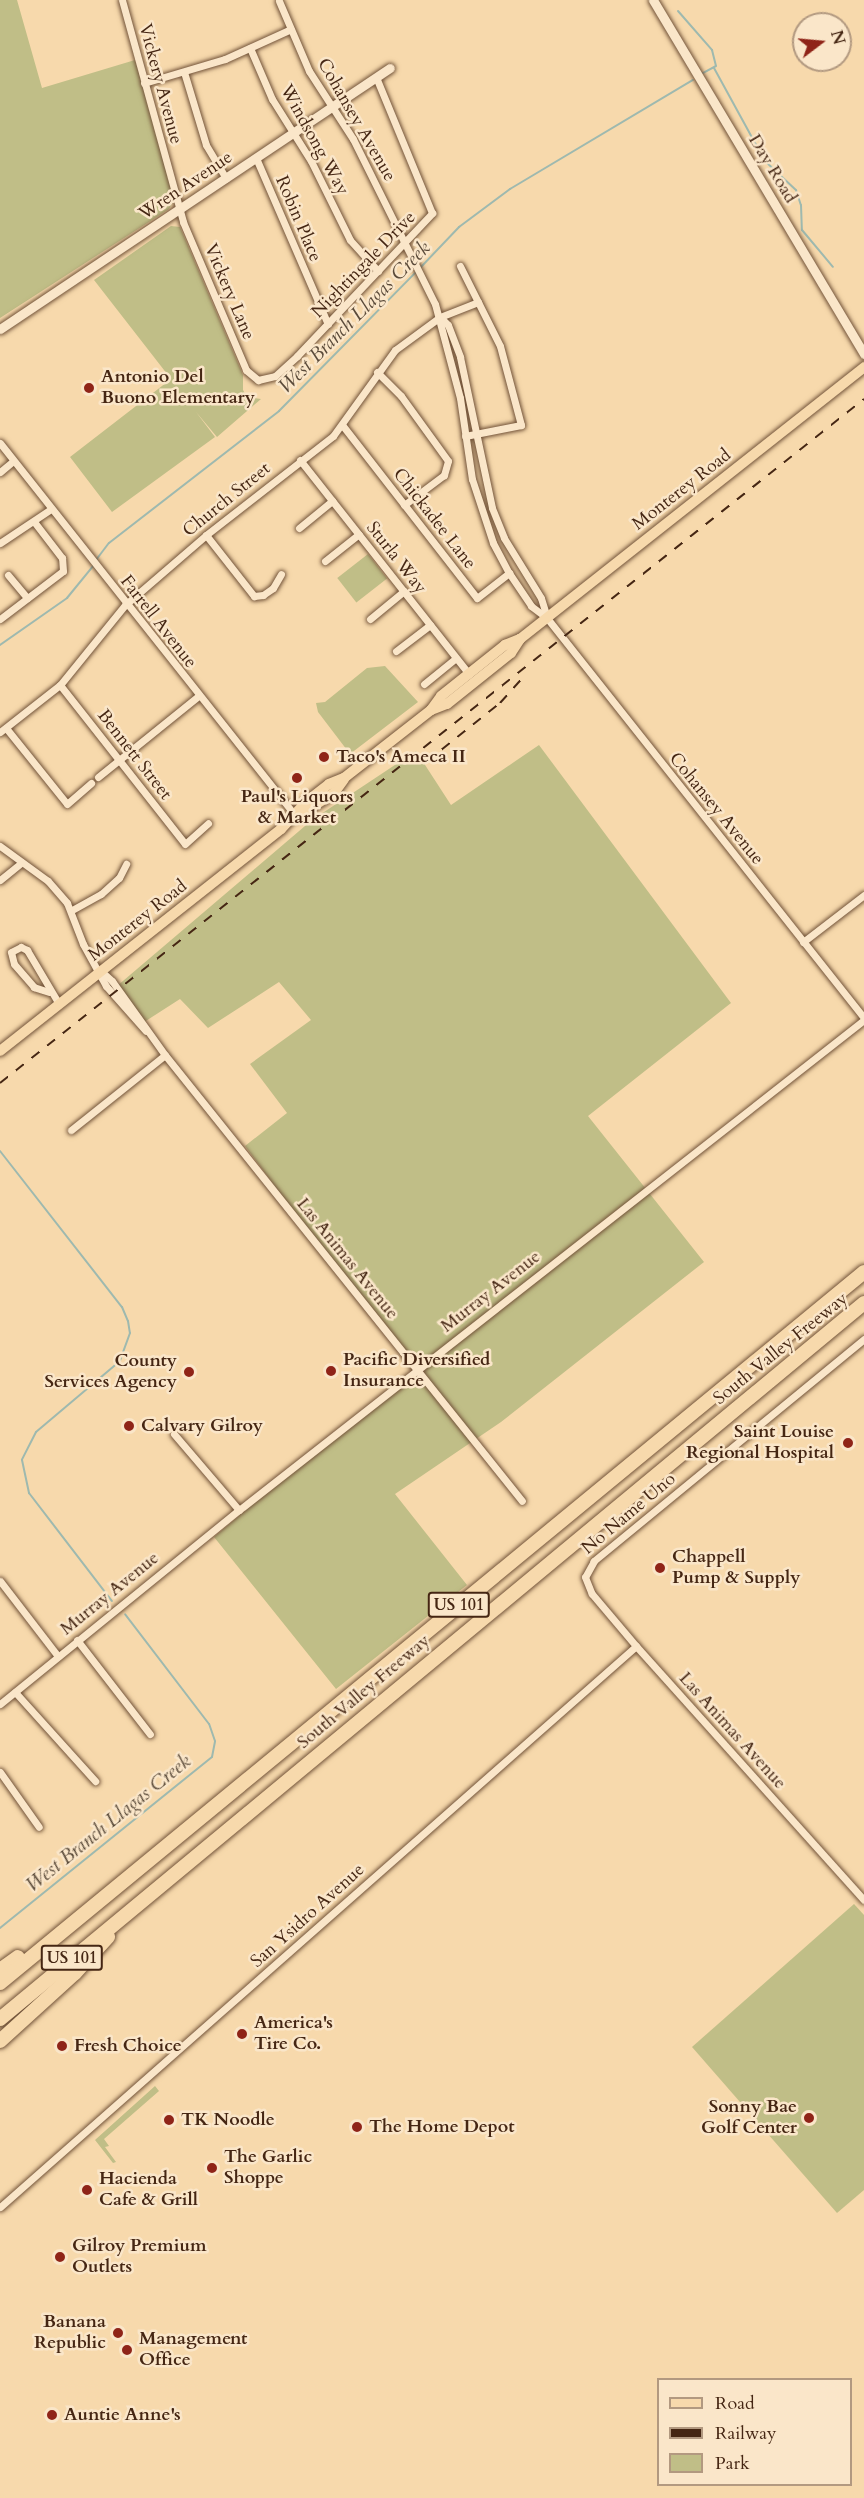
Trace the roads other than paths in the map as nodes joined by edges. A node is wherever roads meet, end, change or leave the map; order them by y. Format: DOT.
graph roads {
  1 [pos="122,0"];
  2 [pos="652,0"];
  3 [pos="279,1"];
  4 [pos="291,30"];
  5 [pos="250,48"];
  6 [pos="390,68"];
  7 [pos="184,72"];
  8 [pos="376,77"];
  9 [pos="144,83"];
  10 [pos="332,106"];
  11 [pos="293,133"];
  12 [pos="256,158"];
  13 [pos="226,178"];
  14 [pos="180,210"];
  15 [pos="405,244"];
  16 [pos="460,266"];
  17 [pos="378,272"];
  18 [pos="478,302"];
  19 [pos="440,317"];
  20 [pos="328,324"];
  21 [pos="0,329"];
  22 [pos="864,354"];
  23 [pos="864,367"];
  24 [pos="377,372"];
  25 [pos="258,380"];
  26 [pos="343,426"];
  27 [pos="476,434"];
  28 [pos="465,436"];
  29 [pos="0,443"];
  30 [pos="300,460"];
  31 [pos="13,461"];
  32 [pos="0,472"];
  33 [pos="332,501"];
  34 [pos="404,505"];
  35 [pos="51,509"];
  36 [pos="35,523"];
  37 [pos="298,528"];
  38 [pos="358,534"];
  39 [pos="206,536"];
  40 [pos="0,543"];
  41 [pos="325,561"];
  42 [pos="509,573"];
  43 [pos="281,574"];
  44 [pos="8,575"];
  45 [pos="404,591"];
  46 [pos="27,598"];
  47 [pos="125,605"];
  48 [pos="547,618"];
  49 [pos="0,619"];
  50 [pos="370,619"];
  51 [pos="430,625"];
  52 [pos="520,639"];
  53 [pos="396,651"];
  54 [pos="456,658"];
  55 [pos="469,674"];
  56 [pos="424,684"];
  57 [pos="60,685"];
  58 [pos="197,697"];
  59 [pos="431,710"];
  60 [pos="3,730"];
  61 [pos="118,760"];
  62 [pos="98,777"];
  63 [pos="91,783"];
  64 [pos="296,817"];
  65 [pos="208,823"];
  66 [pos="0,846"];
  67 [pos="22,862"];
  68 [pos="126,864"];
  69 [pos="0,880"];
  70 [pos="864,894"];
  71 [pos="72,910"];
  72 [pos="803,942"];
  73 [pos="101,971"];
  74 [pos="49,992"];
  75 [pos="59,1004"];
  76 [pos="864,1019"];
  77 [pos="0,1051"];
  78 [pos="165,1055"];
  79 [pos="71,1130"];
  80 [pos="864,1272"];
  81 [pos="864,1303"];
  82 [pos="864,1339"];
  83 [pos="416,1370"];
  84 [pos="174,1434"];
  85 [pos="522,1501"];
  86 [pos="239,1510"];
  87 [pos="585,1577"];
  88 [pos="0,1581"];
  89 [pos="77,1640"];
  90 [pos="636,1646"];
  91 [pos="57,1655"];
  92 [pos="15,1692"];
  93 [pos="0,1704"];
  94 [pos="150,1734"];
  95 [pos="0,1772"];
  96 [pos="95,1781"];
  97 [pos="39,1827"];
  98 [pos="143,1898"];
  99 [pos="864,1900"];
  100 [pos="54,1938"];
  101 [pos="0,1970"];
  102 [pos="0,1983"];
  103 [pos="0,2019"];
  104 [pos="0,2041"];
  105 [pos="0,2207"];
  1 -- 9 [label="street, Vickery Avenue"];
  2 -- 22 [label="street, Day Road"];
  3 -- 4 [label="street, Cohansey Avenue"];
  4 -- 5 [label="street"];
  4 -- 10 [label="street, Cohansey Avenue"];
  5 -- 7 [label="street"];
  5 -- 11 [label="street, Windsong Way"];
  6 -- 8 [label="street, Wren Avenue"];
  7 -- 9 [label="street"];
  7 -- 13 [label="street"];
  8 -- 10 [label="street, Wren Avenue"];
  8 -- 15 [label="street, Nightingale Drive"];
  9 -- 14 [label="street, Vickery Avenue"];
  10 -- 11 [label="street, Wren Avenue"];
  10 -- 15 [label="street, Cohansey Avenue"];
  11 -- 12 [label="street, Wren Avenue"];
  11 -- 17 [label="street, Windsong Way"];
  12 -- 13 [label="street, Wren Avenue"];
  12 -- 20 [label="street, Robin Place"];
  13 -- 14 [label="street, Wren Avenue"];
  14 -- 21 [label="street, Wren Avenue"];
  14 -- 25 [label="street, Vickery Lane"];
  15 -- 17 [label="street, Nightingale Drive"];
  15 -- 19 [label="street, Cohansey Avenue"];
  16 -- 18 [label="street"];
  17 -- 20 [label="street, Nightingale Drive"];
  18 -- 19 [label="street, Church Street"];
  18 -- 27 [label="street"];
  19 -- 24 [label="street, Church Street"];
  19 -- 27 [label="street, Cohansey Avenue"];
  19 -- 28 [label="street, Cohansey Avenue"];
  20 -- 25 [label="street, Nightingale Drive"];
  23 -- 48 [label="main road, Monterey Road"];
  24 -- 26 [label="street, Church Street"];
  24 -- 34 [label="street"];
  26 -- 30 [label="street, Church Street"];
  26 -- 34 [label="street, Chickadee Lane"];
  27 -- 28 [label="street"];
  27 -- 48 [label="street, Cohansey Avenue"];
  28 -- 42 [label="street, Cohansey Avenue"];
  29 -- 31 [label="street, Farrell Avenue"];
  30 -- 33 [label="street, Sturla Way"];
  30 -- 39 [label="street, Church Street"];
  31 -- 32 [label="street"];
  31 -- 35 [label="street, Farrell Avenue"];
  33 -- 37 [label="street"];
  33 -- 38 [label="street, Sturla Way"];
  34 -- 42 [label="street, Chickadee Lane"];
  35 -- 36 [label="street"];
  35 -- 47 [label="street, Farrell Avenue"];
  36 -- 40 [label="street"];
  36 -- 46 [label="street"];
  38 -- 41 [label="street"];
  38 -- 45 [label="street, Sturla Way"];
  39 -- 43 [label="street"];
  39 -- 47 [label="street, Church Street"];
  42 -- 48 [label="street, Cohansey Avenue"];
  44 -- 46 [label="street"];
  45 -- 50 [label="street"];
  45 -- 51 [label="street, Sturla Way"];
  46 -- 49 [label="street"];
  47 -- 57 [label="street, Church Street"];
  47 -- 58 [label="street, Farrell Avenue"];
  48 -- 52 [label="main road, Monterey Road"];
  48 -- 72 [label="street, Cohansey Avenue"];
  51 -- 53 [label="street"];
  51 -- 54 [label="street, Sturla Way"];
  52 -- 55 [label="main road, Monterey Road"];
  52 -- 59 [label="main road, Monterey Road"];
  54 -- 55 [label="street, Sturla Way"];
  54 -- 56 [label="street"];
  55 -- 59 [label="main road, Monterey Road"];
  57 -- 60 [label="street, Church Street"];
  57 -- 61 [label="street, Bennett Street"];
  58 -- 61 [label="street"];
  58 -- 64 [label="street, Farrell Avenue"];
  59 -- 64 [label="main road, Monterey Road"];
  60 -- 63 [label="street"];
  61 -- 62 [label="street"];
  61 -- 65 [label="street, Bennett Street"];
  64 -- 73 [label="main road, Monterey Road"];
  66 -- 67 [label="street"];
  67 -- 69 [label="street"];
  67 -- 71 [label="street"];
  68 -- 71 [label="street"];
  70 -- 72 [label="street"];
  71 -- 73 [label="street, Las Animas Avenue"];
  72 -- 76 [label="street, Cohansey Avenue"];
  73 -- 75 [label="main road, Monterey Road"];
  73 -- 78 [label="street, Las Animas Avenue"];
  74 -- 74 [label="street"];
  74 -- 75 [label="street"];
  75 -- 77 [label="main road, Monterey Road"];
  76 -- 83 [label="street, Murray Avenue"];
  78 -- 79 [label="street"];
  78 -- 83 [label="street, Las Animas Avenue"];
  80 -- 100 [label="highway, South Valley Freeway / US 101"];
  81 -- 98 [label="highway, South Valley Freeway / US 101"];
  82 -- 87 [label="street, No Name Uno"];
  83 -- 85 [label="street, Las Animas Avenue"];
  83 -- 86 [label="street, Murray Avenue"];
  84 -- 86 [label="street"];
  86 -- 89 [label="street, Murray Avenue"];
  87 -- 90 [label="street, Las Animas Avenue"];
  88 -- 91 [label="street"];
  89 -- 91 [label="street, Murray Avenue"];
  89 -- 94 [label="street"];
  90 -- 99 [label="street, Las Animas Avenue"];
  90 -- 105 [label="street, San Ysidro Avenue"];
  91 -- 92 [label="street, Murray Avenue"];
  92 -- 93 [label="street, Murray Avenue"];
  92 -- 96 [label="street"];
  95 -- 97 [label="street"];
  98 -- 103 [label="highway, South Valley Freeway / US 101"];
  98 -- 104 [label="highway"];
  100 -- 101 [label="highway"];
  100 -- 102 [label="highway, South Valley Freeway / US 101"];
}
